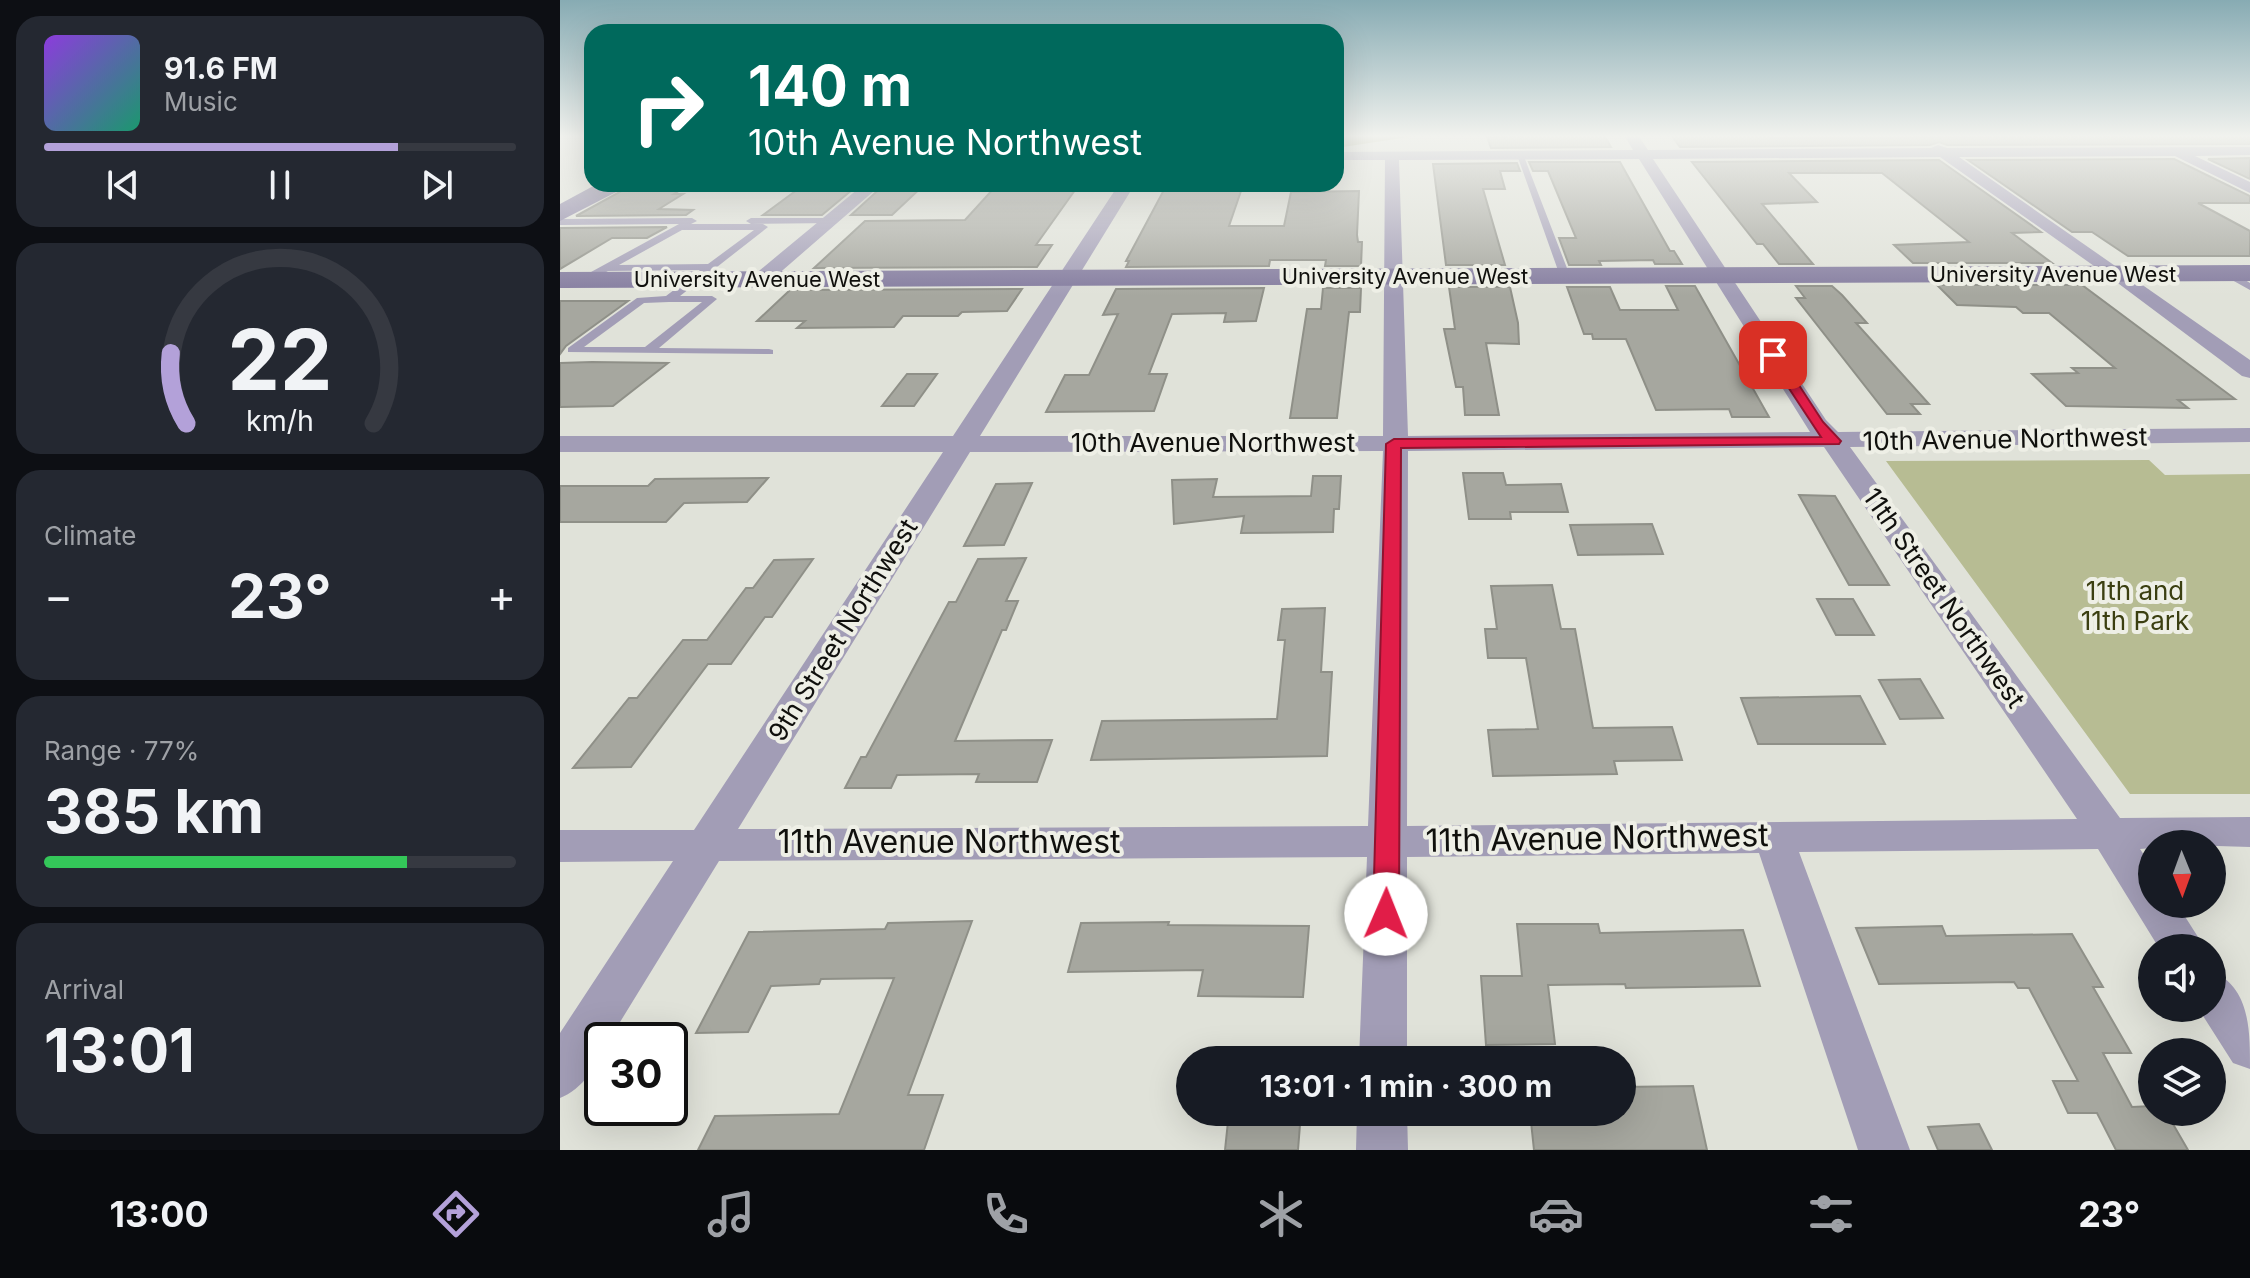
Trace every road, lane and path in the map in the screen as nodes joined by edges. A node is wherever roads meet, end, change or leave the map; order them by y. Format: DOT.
graph roads {
  1 [pos="1392,189"];
  2 [pos="1532,189"];
  3 [pos="1666,189"];
  4 [pos="1995,189"];
  5 [pos="600,192"];
  6 [pos="864,192"];
  7 [pos="1122,192"];
  8 [pos="560,214"];
  9 [pos="830,221"];
  10 [pos="560,222"];
  11 [pos="685,224"];
  12 [pos="703,273"];
  13 [pos="2118,274"];
  14 [pos="1722,275"];
  15 [pos="583,276"];
  16 [pos="1393,276"];
  17 [pos="1565,276"];
  18 [pos="1067,278"];
  19 [pos="2242,278"];
  20 [pos="761,279"];
  21 [pos="669,299"];
  22 [pos="648,351"];
  23 [pos="769,352"];
  24 [pos="2250,371"];
  25 [pos="2250,435"];
  26 [pos="1833,441"];
  27 [pos="963,442"];
  28 [pos="560,444"];
  29 [pos="1394,444"];
  30 [pos="2250,832"];
  31 [pos="2110,835"];
  32 [pos="1773,836"];
  33 [pos="1387,841"];
  34 [pos="707,844"];
  35 [pos="560,846"];
  36 [pos="2138,879"];
  37 [pos="2226,1012"];
  38 [pos="1383,1046"];
  39 [pos="2250,1047"];
  40 [pos="560,1075"];
  41 [pos="1382,1126"];
  42 [pos="1382,1150"];
  43 [pos="1884,1150"];
  1 -- 16 [label="street"];
  2 -- 17 [label="lane"];
  3 -- 14 [label="street, 11th Street Northwest"];
  4 -- 13 [label="street"];
  5 -- 8 [label="street"];
  6 -- 9 [label="street"];
  7 -- 18 [label="street, 9th Street Northwest"];
  9 -- 11 [label="lane"];
  9 -- 20 [label="street"];
  10 -- 11 [label="lane"];
  11 -- 12 [label="lane"];
  11 -- 15 [label="lane"];
  12 -- 15 [label="street, University Avenue West"];
  12 -- 20 [label="street, University Avenue West"];
  12 -- 21 [label="lane"];
  13 -- 14 [label="street, University Avenue West"];
  13 -- 19 [label="street, University Avenue West"];
  13 -- 24 [label="street"];
  14 -- 17 [label="street, University Avenue West"];
  14 -- 26 [label="street, 11th Street Northwest"];
  16 -- 17 [label="street, University Avenue West"];
  16 -- 18 [label="street, University Avenue West"];
  16 -- 29 [label="street"];
  18 -- 20 [label="street, University Avenue West"];
  18 -- 27 [label="street, 9th Street Northwest"];
  21 -- 22 [label="lane"];
  21 -- 22 [label="lane"];
  22 -- 23 [label="lane"];
  25 -- 26 [label="street, 10th Avenue Northwest"];
  26 -- 29 [label="street, 10th Avenue Northwest"];
  26 -- 31 [label="street, 11th Street Northwest"];
  27 -- 28 [label="street, 10th Avenue Northwest"];
  27 -- 29 [label="street, 10th Avenue Northwest"];
  27 -- 34 [label="street, 9th Street Northwest"];
  29 -- 33 [label="street"];
  30 -- 31 [label="street, 11th Avenue Northwest"];
  31 -- 32 [label="street, 11th Avenue Northwest"];
  31 -- 36 [label="street, 11th Street Northwest"];
  32 -- 33 [label="street, 11th Avenue Northwest"];
  32 -- 43 [label="street"];
  33 -- 34 [label="street, 11th Avenue Northwest"];
  33 -- 38 [label="street"];
  34 -- 35 [label="street, 11th Avenue Northwest"];
  34 -- 40 [label="street, 9th Street Northwest"];
  37 -- 39 [label="street"];
  41 -- 42 [label="street"];
}
